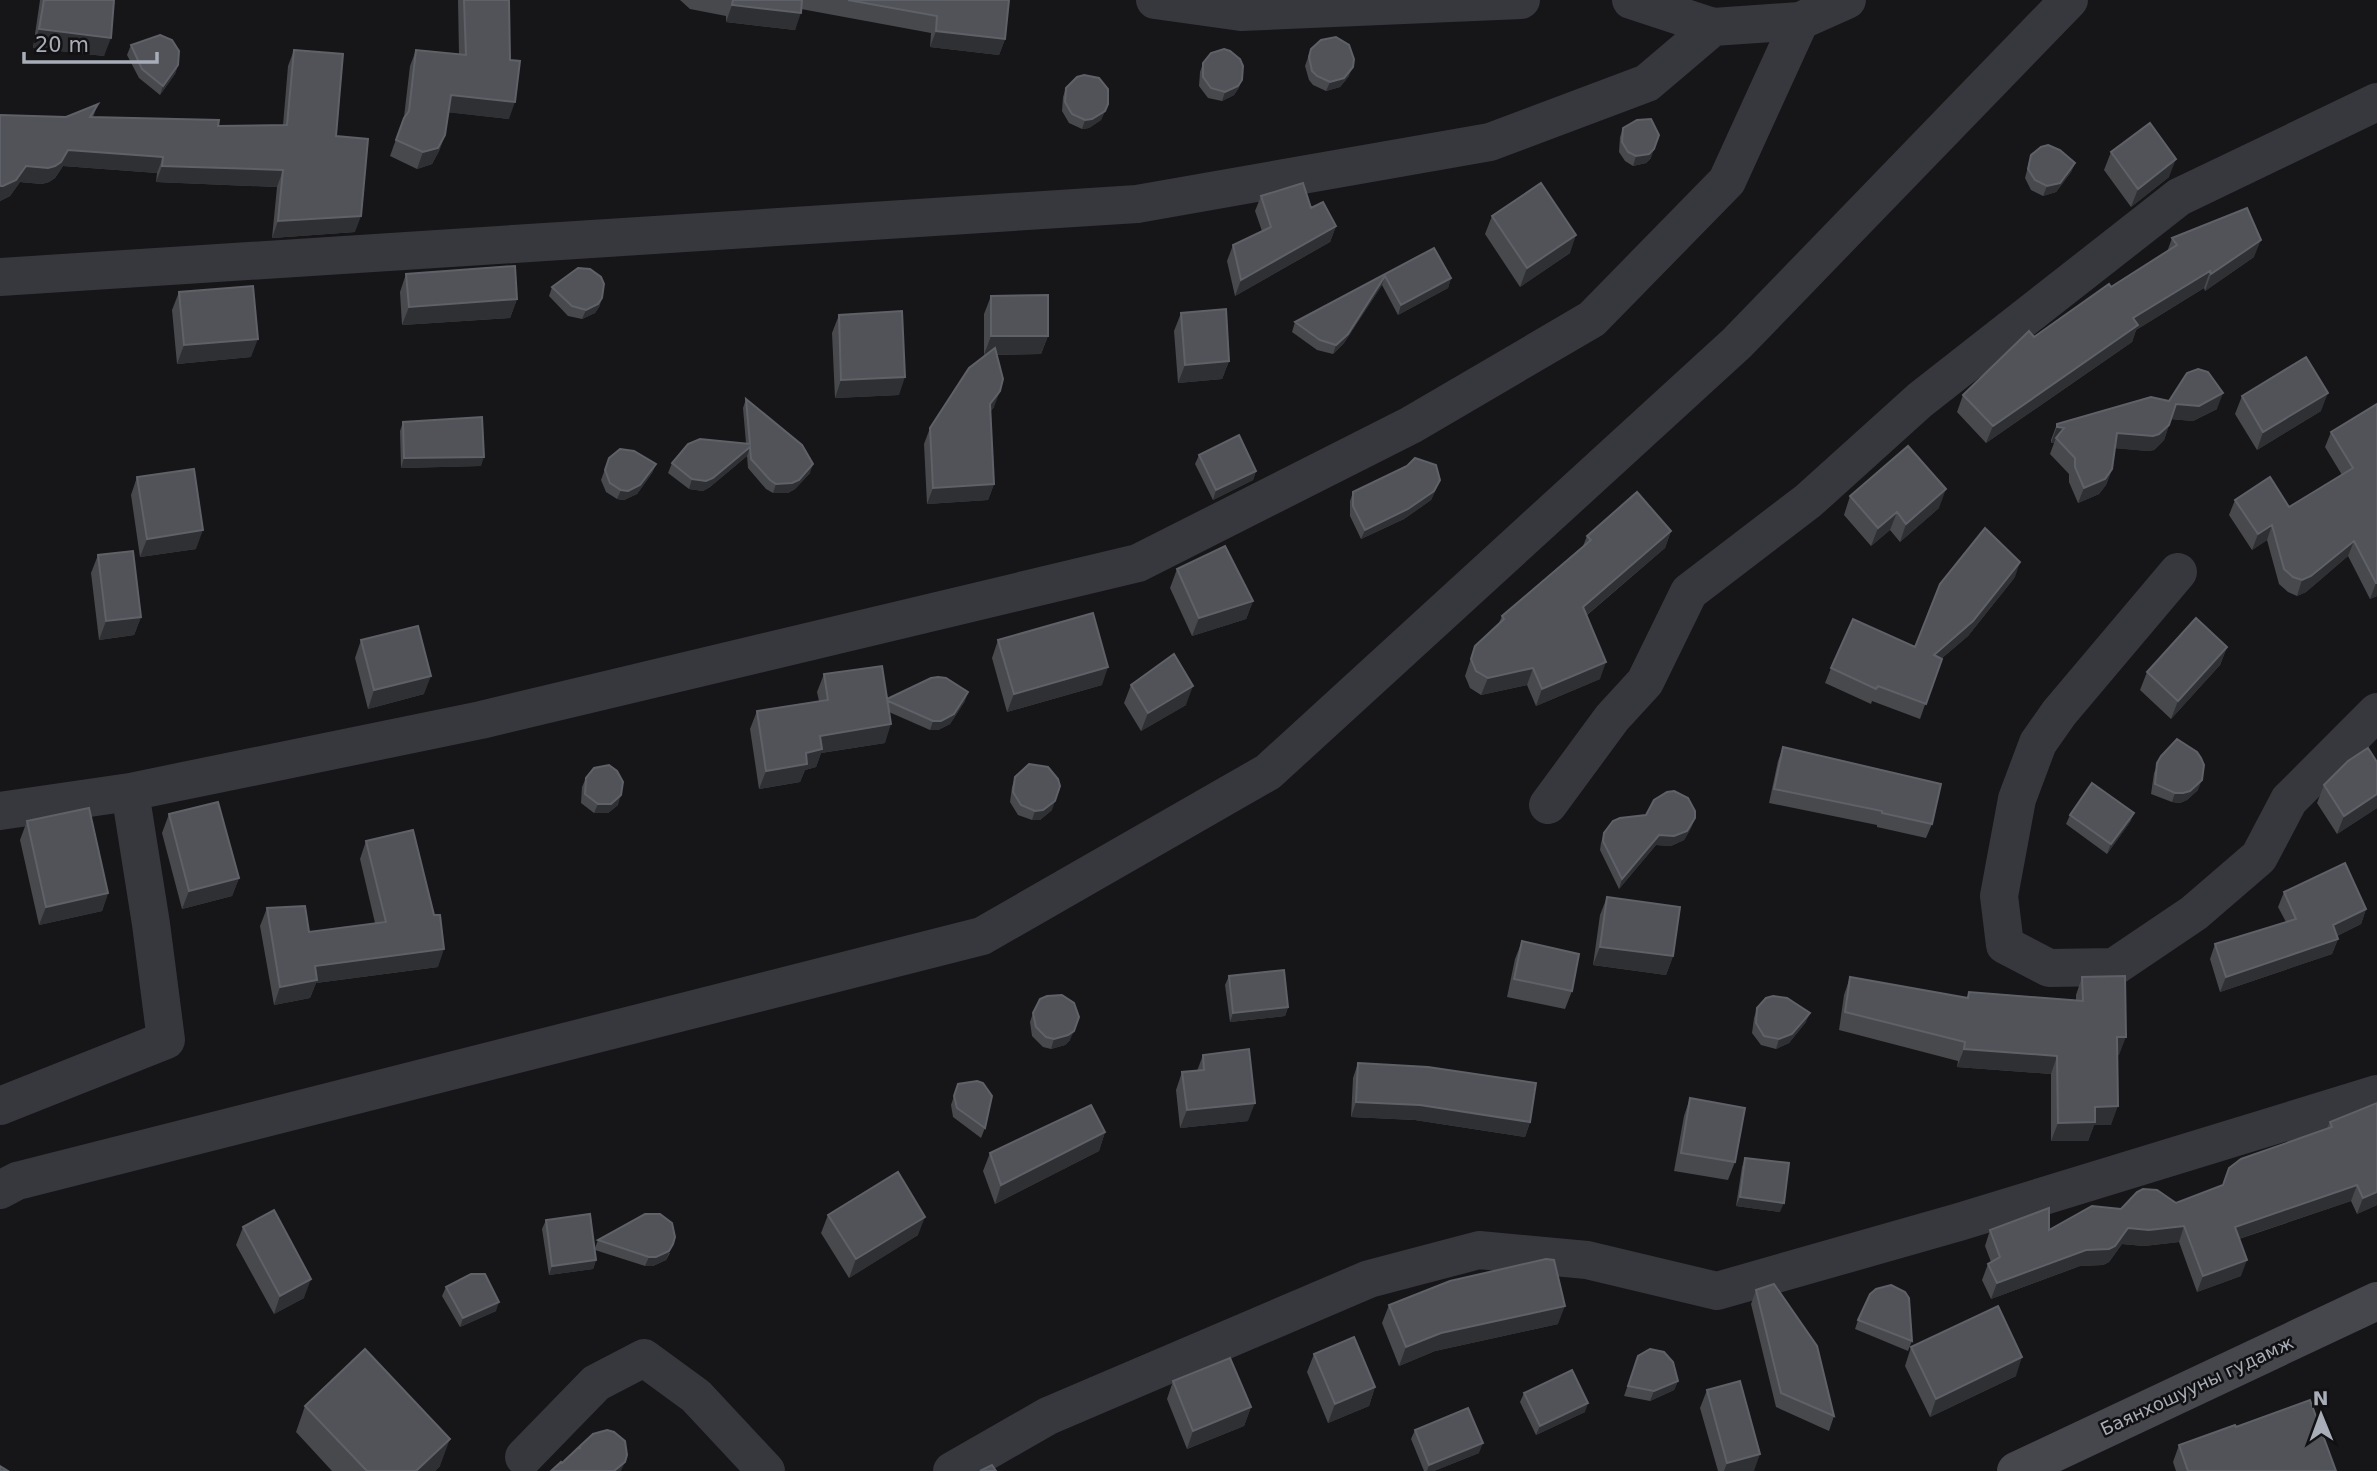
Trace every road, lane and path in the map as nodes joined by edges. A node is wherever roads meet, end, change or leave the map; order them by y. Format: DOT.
graph roads {
  1 [pos="1155,0"];
  2 [pos="1521,0"];
  3 [pos="1631,0"];
  4 [pos="1847,0"];
  5 [pos="2069,0"];
  6 [pos="1332,4"];
  7 [pos="1800,21"];
  8 [pos="1713,27"];
  9 [pos="2377,102"];
  10 [pos="0,277"];
  11 [pos="2178,572"];
  12 [pos="2377,712"];
  13 [pos="130,792"];
  14 [pos="1548,805"];
  15 [pos="0,811"];
  16 [pos="2377,1094"];
  17 [pos="0,1106"];
  18 [pos="0,1190"];
  19 [pos="2377,1301"];
  20 [pos="524,1457"];
  21 [pos="766,1471"];
  22 [pos="952,1471"];
  23 [pos="2016,1471"];
  1 -- 6 [label="street"];
  2 -- 6 [label="street"];
  3 -- 8 [label="street"];
  4 -- 7 [label="street"];
  5 -- 18 [label="street"];
  7 -- 8 [label="street"];
  7 -- 13 [label="street"];
  8 -- 10 [label="street"];
  9 -- 14 [label="street"];
  11 -- 12 [label="street"];
  13 -- 15 [label="street"];
  13 -- 17 [label="street"];
  16 -- 22 [label="street"];
  19 -- 23 [label="main road, Баянхошууны гудамж"];
  20 -- 21 [label="street"];
}
